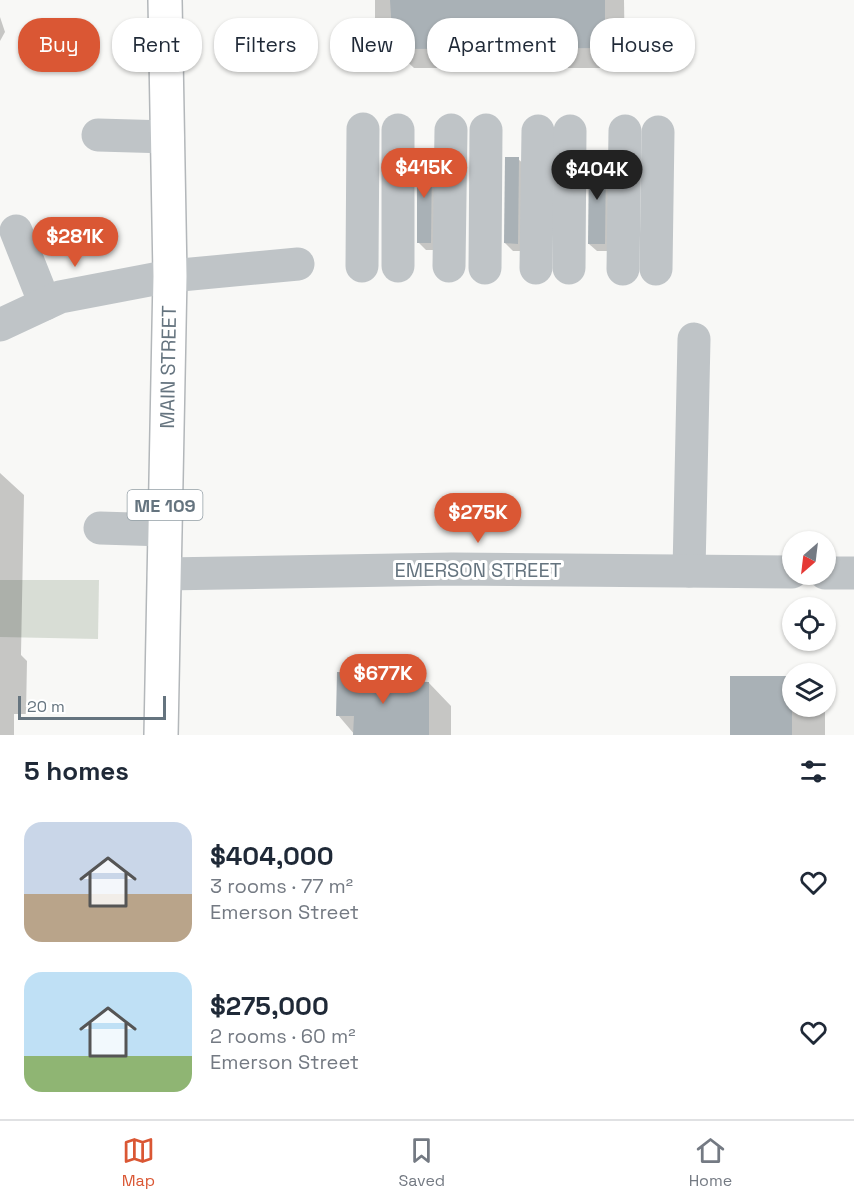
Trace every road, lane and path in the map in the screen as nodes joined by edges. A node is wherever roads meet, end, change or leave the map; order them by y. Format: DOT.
graph roads {
  1 [pos="165,0"];
  2 [pos="363,129"];
  3 [pos="398,130"];
  4 [pos="451,130"];
  5 [pos="486,130"];
  6 [pos="538,131"];
  7 [pos="570,131"];
  8 [pos="625,131"];
  9 [pos="658,132"];
  10 [pos="98,135"];
  11 [pos="168,137"];
  12 [pos="16,231"];
  13 [pos="298,264"];
  14 [pos="362,266"];
  15 [pos="398,266"];
  16 [pos="449,266"];
  17 [pos="485,268"];
  18 [pos="536,268"];
  19 [pos="569,268"];
  20 [pos="623,269"];
  21 [pos="656,269"];
  22 [pos="170,276"];
  23 [pos="45,304"];
  24 [pos="0,325"];
  25 [pos="694,339"];
  26 [pos="100,528"];
  27 [pos="165,530"];
  28 [pos="690,571"];
  29 [pos="782,572"];
  30 [pos="836,573"];
  31 [pos="854,573"];
  32 [pos="164,574"];
  33 [pos="161,735"];
  1 -- 11 [label="highway, MAIN STREET / ME 109"];
  2 -- 14 [label="street"];
  3 -- 15 [label="street"];
  4 -- 16 [label="street"];
  5 -- 17 [label="street"];
  6 -- 18 [label="street"];
  7 -- 19 [label="street"];
  8 -- 20 [label="street"];
  9 -- 21 [label="street"];
  10 -- 11 [label="street"];
  11 -- 22 [label="highway, MAIN STREET / ME 109"];
  12 -- 23 [label="street"];
  13 -- 22 [label="street"];
  22 -- 23 [label="street"];
  22 -- 27 [label="highway, MAIN STREET / ME 109"];
  23 -- 24 [label="street"];
  25 -- 28 [label="street"];
  26 -- 27 [label="street"];
  27 -- 32 [label="highway, MAIN STREET / ME 109"];
  28 -- 29 [label="street, EMERSON STREET"];
  28 -- 32 [label="street, EMERSON STREET"];
  30 -- 31 [label="street"];
  32 -- 33 [label="highway, MAIN STREET / ME 109"];
}
